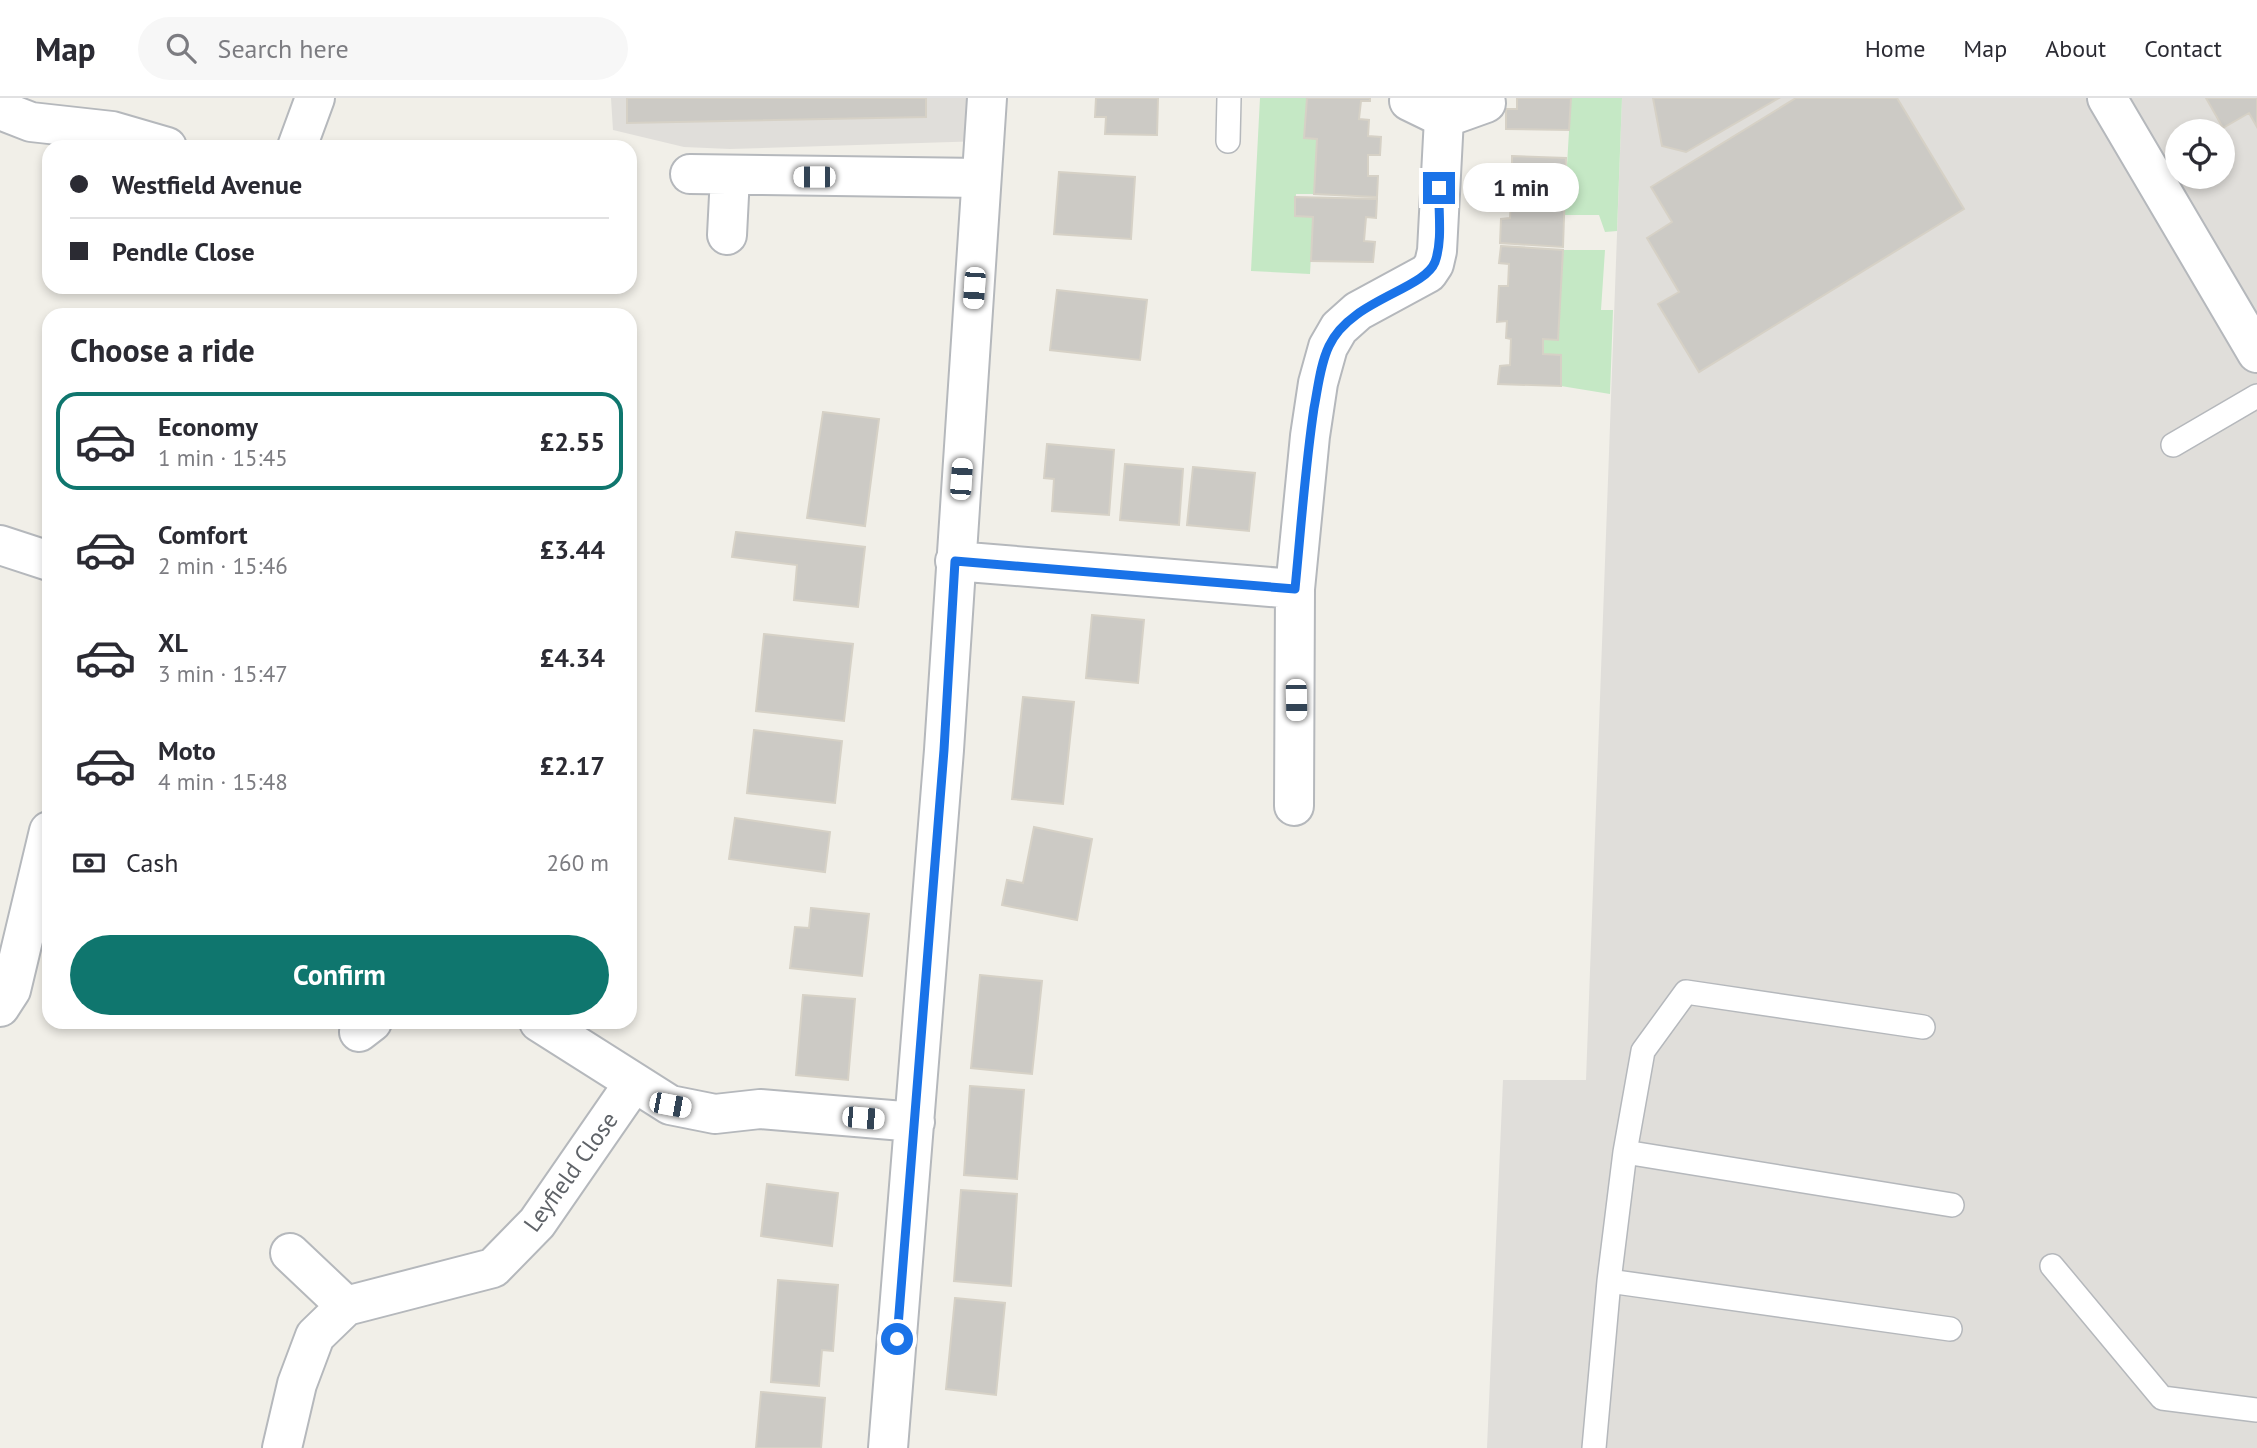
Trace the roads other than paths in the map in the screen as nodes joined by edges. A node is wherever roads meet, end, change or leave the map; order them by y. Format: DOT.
graph roads {
  1 [pos="315,98"];
  2 [pos="987,98"];
  3 [pos="1230,98"];
  4 [pos="2107,98"];
  5 [pos="1407,100"];
  6 [pos="1486,103"];
  7 [pos="0,110"];
  8 [pos="1444,118"];
  9 [pos="143,140"];
  10 [pos="300,140"];
  11 [pos="1228,141"];
  12 [pos="690,174"];
  13 [pos="730,176"];
  14 [pos="981,178"];
  15 [pos="727,235"];
  16 [pos="2257,354"];
  17 [pos="2257,396"];
  18 [pos="2173,445"];
  19 [pos="0,545"];
  20 [pos="42,559"];
  21 [pos="955,561"];
  22 [pos="1295,589"];
  23 [pos="1294,806"];
  24 [pos="42,860"];
  25 [pos="0,1007"];
  26 [pos="1923,1027"];
  27 [pos="550,1029"];
  28 [pos="634,1084"];
  29 [pos="915,1122"];
  30 [pos="1625,1152"];
  31 [pos="1952,1205"];
  32 [pos="290,1253"];
  33 [pos="2052,1266"];
  34 [pos="1609,1281"];
  35 [pos="346,1306"];
  36 [pos="1950,1329"];
  37 [pos="2257,1410"];
  38 [pos="282,1448"];
  39 [pos="888,1448"];
  40 [pos="1594,1448"];
  1 -- 10 [label="street"];
  2 -- 14 [label="street"];
  3 -- 11 [label="lane"];
  4 -- 16 [label="street"];
  5 -- 8 [label="street"];
  6 -- 8 [label="street"];
  7 -- 9 [label="street"];
  8 -- 22 [label="street"];
  12 -- 13 [label="street"];
  13 -- 14 [label="street"];
  13 -- 15 [label="street"];
  14 -- 21 [label="street"];
  17 -- 18 [label="lane"];
  19 -- 20 [label="street"];
  21 -- 22 [label="street"];
  21 -- 29 [label="street"];
  22 -- 23 [label="street"];
  24 -- 25 [label="street"];
  26 -- 30 [label="lane"];
  27 -- 28 [label="street"];
  28 -- 29 [label="street"];
  28 -- 35 [label="street, Leyfield Close"];
  29 -- 39 [label="street"];
  30 -- 31 [label="lane"];
  30 -- 34 [label="lane"];
  32 -- 35 [label="street"];
  33 -- 37 [label="lane"];
  34 -- 36 [label="lane"];
  34 -- 40 [label="lane"];
  35 -- 38 [label="street, Leyfield Close"];
}
